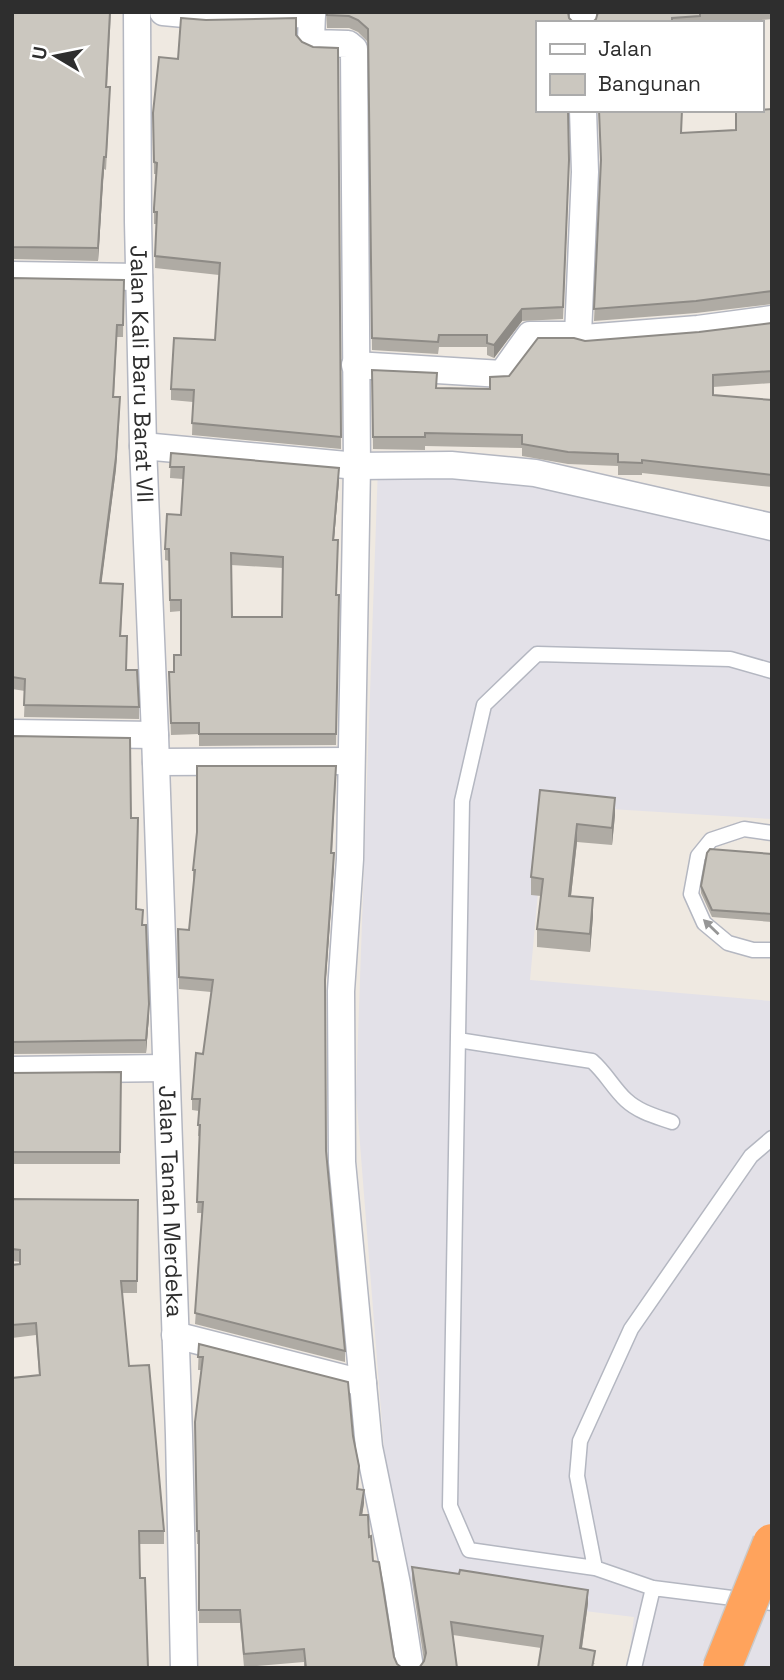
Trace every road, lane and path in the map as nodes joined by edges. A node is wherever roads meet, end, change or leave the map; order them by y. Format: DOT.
graph roads {
  1 [pos="137,12"];
  2 [pos="163,12"];
  3 [pos="312,13"];
  4 [pos="583,112"];
  5 [pos="12,275"];
  6 [pos="139,277"];
  7 [pos="772,319"];
  8 [pos="578,335"];
  9 [pos="355,365"];
  10 [pos="143,446"];
  11 [pos="357,466"];
  12 [pos="772,527"];
  13 [pos="772,671"];
  14 [pos="12,733"];
  15 [pos="155,735"];
  16 [pos="351,761"];
  17 [pos="156,762"];
  18 [pos="772,833"];
  19 [pos="772,950"];
  20 [pos="458,1040"];
  21 [pos="166,1068"];
  22 [pos="12,1070"];
  23 [pos="672,1122"];
  24 [pos="772,1138"];
  25 [pos="175,1335"];
  26 [pos="363,1383"];
  27 [pos="772,1543"];
  28 [pos="595,1568"];
  29 [pos="653,1588"];
  30 [pos="772,1603"];
  31 [pos="184,1668"];
  32 [pos="410,1668"];
  33 [pos="634,1668"];
  34 [pos="722,1668"];
  1 -- 6 [label="street, Jalan Kali Baru Barat VII"];
  2 -- 3 [label="street"];
  3 -- 9 [label="street"];
  4 -- 8 [label="street"];
  5 -- 6 [label="street"];
  6 -- 10 [label="street, Jalan Kali Baru Barat VII"];
  7 -- 8 [label="street"];
  8 -- 9 [label="street"];
  9 -- 11 [label="street"];
  10 -- 11 [label="street"];
  10 -- 15 [label="street, Jalan Kali Baru Barat VII"];
  11 -- 12 [label="street"];
  11 -- 16 [label="street"];
  13 -- 20 [label="lane"];
  14 -- 15 [label="street"];
  15 -- 17 [label="street, Jalan Tanah Merdeka"];
  16 -- 17 [label="street"];
  16 -- 26 [label="street"];
  17 -- 21 [label="street, Jalan Tanah Merdeka"];
  19 -- 18 [label="lane, one-way"];
  20 -- 23 [label="lane"];
  20 -- 28 [label="lane"];
  21 -- 22 [label="street"];
  21 -- 25 [label="street, Jalan Tanah Merdeka"];
  24 -- 28 [label="lane"];
  25 -- 26 [label="street"];
  25 -- 31 [label="street, Jalan Tanah Merdeka"];
  26 -- 32 [label="street"];
  27 -- 34 [label="highway, bridge"];
  28 -- 29 [label="lane"];
  29 -- 30 [label="lane"];
  29 -- 33 [label="lane"];
}
